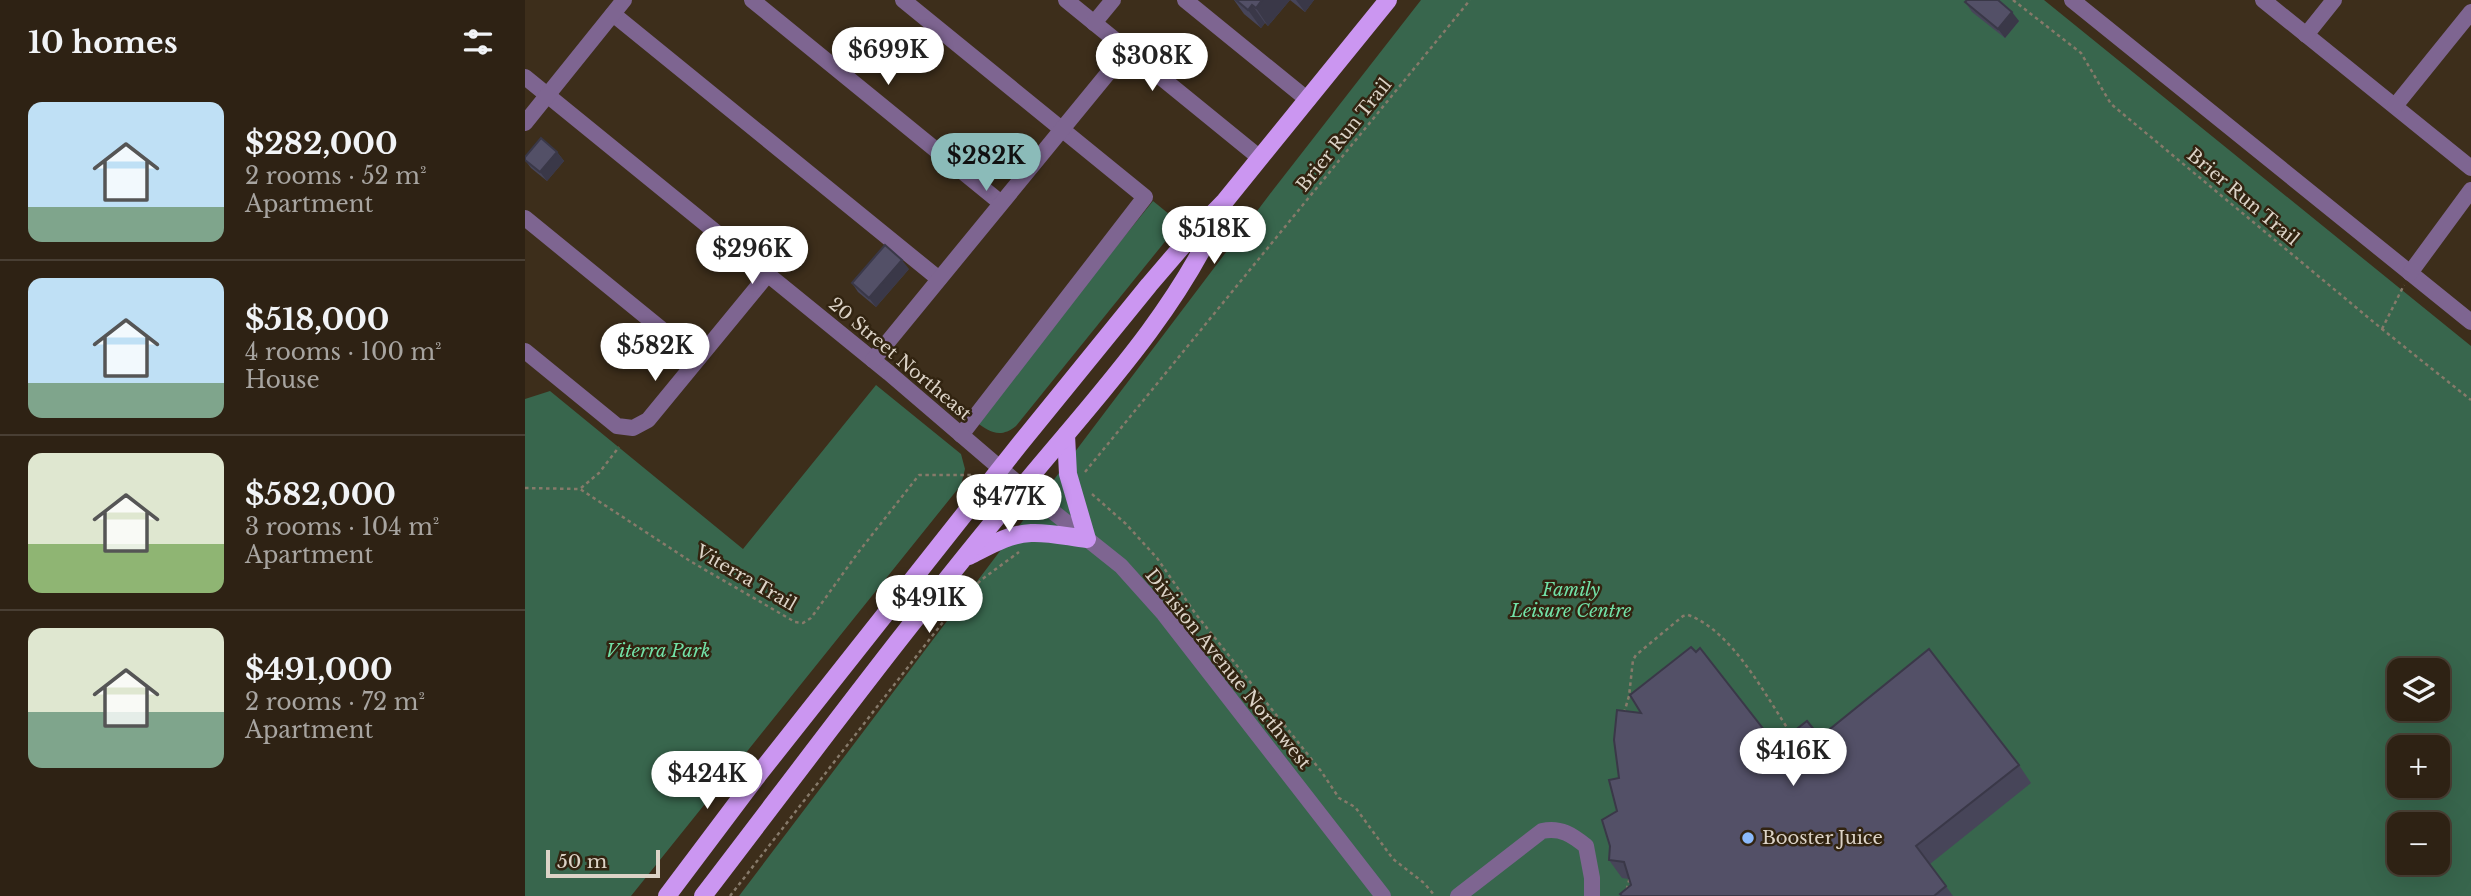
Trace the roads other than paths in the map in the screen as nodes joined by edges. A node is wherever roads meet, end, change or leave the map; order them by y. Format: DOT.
graph roads {
  1 [pos="624,0"];
  2 [pos="752,0"];
  3 [pos="903,0"];
  4 [pos="1067,0"];
  5 [pos="1113,0"];
  6 [pos="1185,0"];
  7 [pos="1388,0"];
  8 [pos="2072,0"];
  9 [pos="2263,0"];
  10 [pos="2334,0"];
  11 [pos="2471,12"];
  12 [pos="613,14"];
  13 [pos="1094,23"];
  14 [pos="2306,35"];
  15 [pos="1127,50"];
  16 [pos="525,78"];
  17 [pos="547,95"];
  18 [pos="1308,100"];
  19 [pos="2395,106"];
  20 [pos="525,123"];
  21 [pos="1062,129"];
  22 [pos="1261,158"];
  23 [pos="2471,168"];
  24 [pos="2471,190"];
  25 [pos="1225,201"];
  26 [pos="1001,203"];
  27 [pos="525,218"];
  28 [pos="2410,273"];
  29 [pos="768,274"];
  30 [pos="939,279"];
  31 [pos="2471,322"];
  32 [pos="525,351"];
  33 [pos="698,359"];
  34 [pos="873,360"];
  35 [pos="961,435"];
  36 [pos="1066,435"];
  37 [pos="1000,469"];
  38 [pos="1022,487"];
  39 [pos="1087,539"];
  40 [pos="965,557"];
  41 [pos="667,896"];
  42 [pos="703,896"];
  43 [pos="1383,896"];
  44 [pos="1458,896"];
  45 [pos="1592,896"];
  1 -- 12 [label="street"];
  2 -- 26 [label="street"];
  3 -- 21 [label="street"];
  4 -- 13 [label="street"];
  5 -- 13 [label="street"];
  6 -- 18 [label="street"];
  7 -- 18 [label="main road"];
  8 -- 28 [label="street"];
  9 -- 14 [label="street"];
  10 -- 14 [label="street"];
  11 -- 19 [label="street"];
  12 -- 17 [label="street"];
  12 -- 30 [label="street"];
  13 -- 15 [label="street"];
  14 -- 19 [label="street"];
  15 -- 21 [label="street"];
  15 -- 22 [label="street"];
  16 -- 17 [label="street, 20 Street Northeast"];
  17 -- 20 [label="street"];
  17 -- 29 [label="street, 20 Street Northeast"];
  18 -- 22 [label="main road"];
  19 -- 23 [label="street"];
  21 -- 26 [label="street"];
  21 -- 35 [label="street"];
  22 -- 25 [label="main road"];
  24 -- 28 [label="street"];
  25 -- 36 [label="main road"];
  25 -- 37 [label="main road"];
  26 -- 30 [label="street"];
  27 -- 33 [label="street"];
  28 -- 31 [label="street"];
  29 -- 33 [label="street"];
  29 -- 34 [label="street, 20 Street Northeast"];
  30 -- 34 [label="street"];
  32 -- 33 [label="street"];
  34 -- 35 [label="street, 20 Street Northeast"];
  35 -- 37 [label="street, 20 Street Northeast"];
  36 -- 38 [label="main road"];
  36 -- 39 [label="main road"];
  37 -- 38 [label="street, 20 Street Northeast"];
  37 -- 41 [label="main road"];
  38 -- 39 [label="street, Division Avenue Northwest"];
  38 -- 40 [label="main road"];
  39 -- 40 [label="main road"];
  39 -- 43 [label="street, Division Avenue Northwest"];
  40 -- 42 [label="main road"];
  44 -- 45 [label="street"];
}
